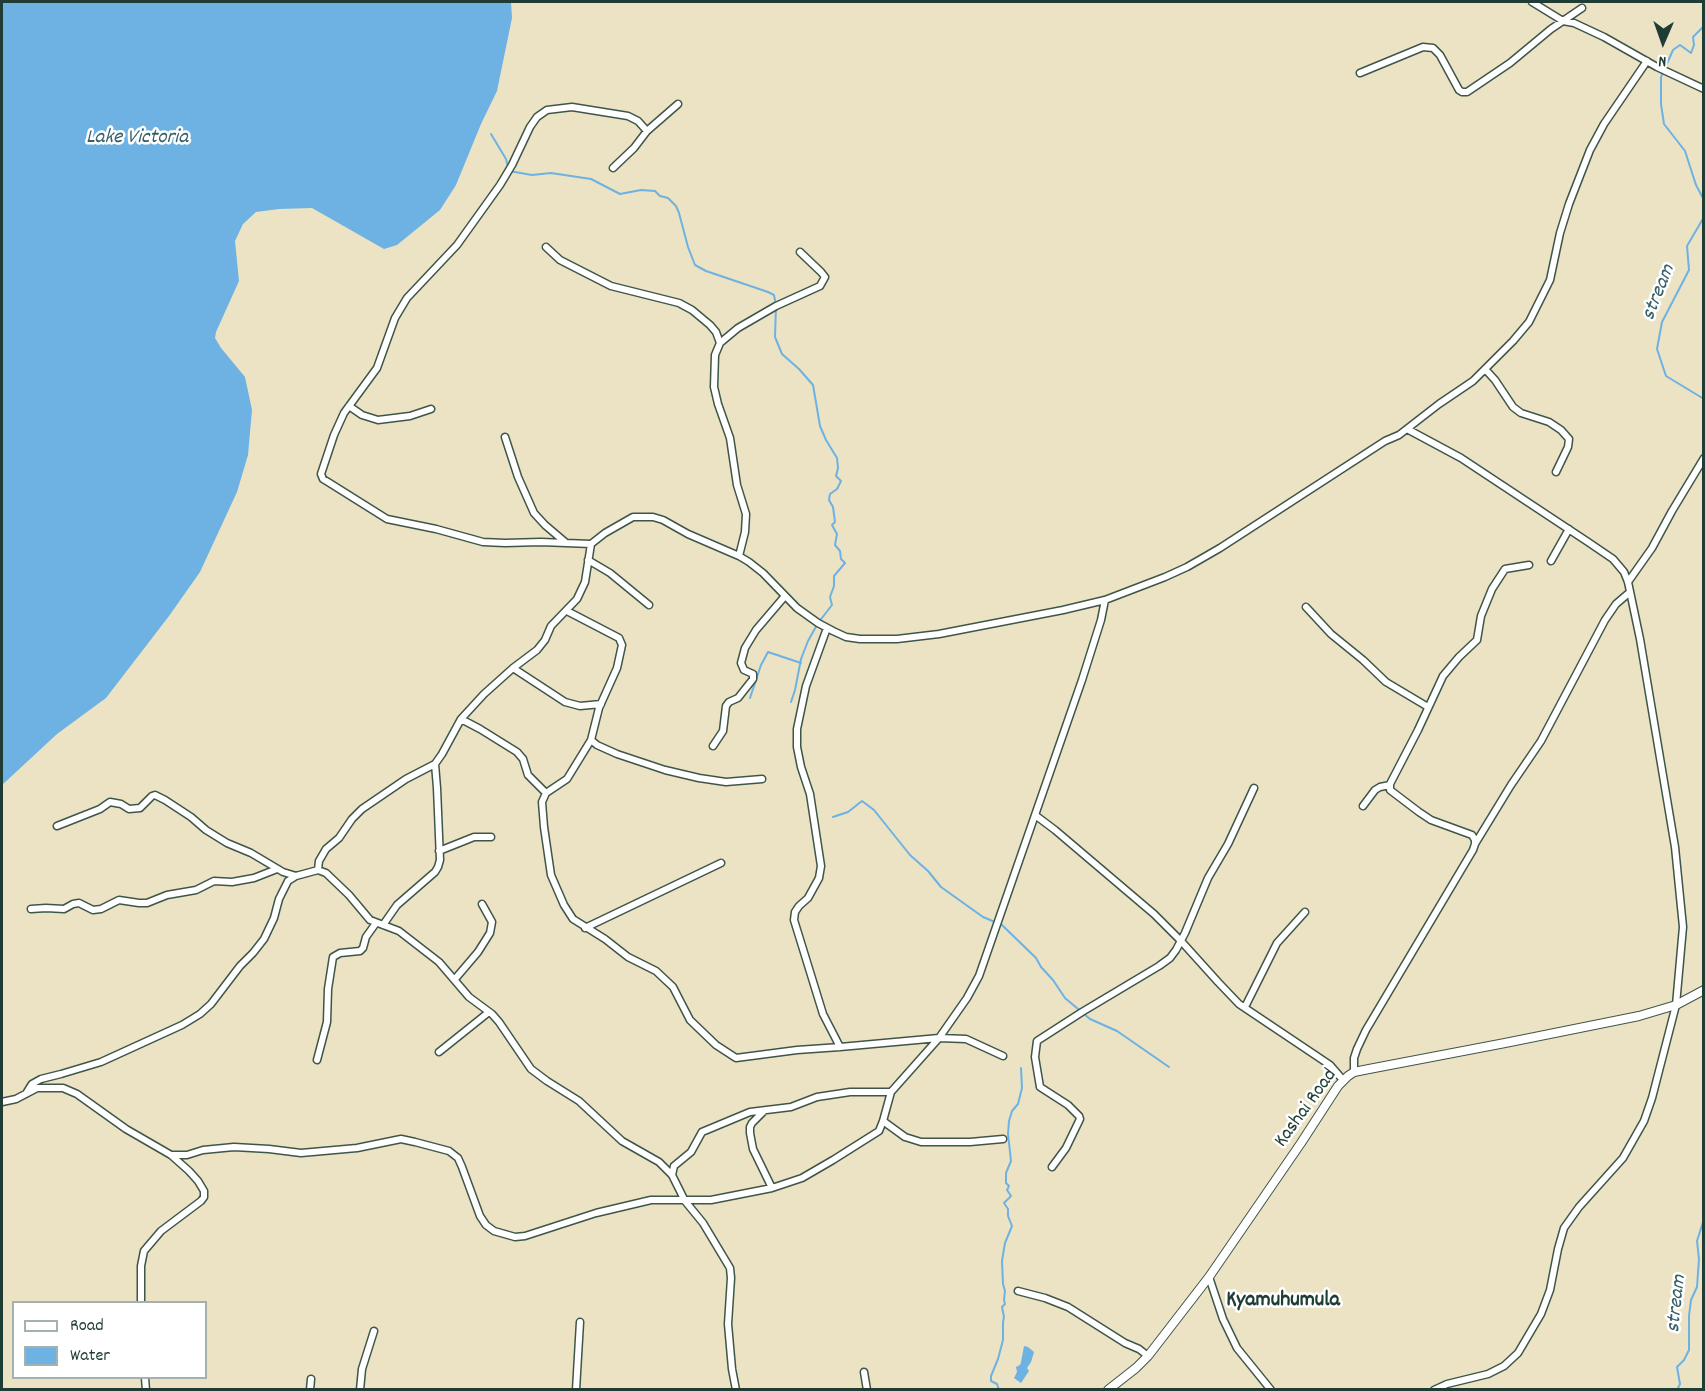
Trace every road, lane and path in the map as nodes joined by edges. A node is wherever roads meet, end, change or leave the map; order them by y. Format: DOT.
graph roads {
  1 [pos="1532,2"];
  2 [pos="1582,8"];
  3 [pos="1563,21"];
  4 [pos="1647,61"];
  5 [pos="1360,73"];
  6 [pos="1704,89"];
  7 [pos="678,104"];
  8 [pos="647,131"];
  9 [pos="613,168"];
  10 [pos="546,247"];
  11 [pos="800,252"];
  12 [pos="720,343"];
  13 [pos="1485,369"];
  14 [pos="349,406"];
  15 [pos="431,409"];
  16 [pos="1407,429"];
  17 [pos="505,437"];
  18 [pos="1704,459"];
  19 [pos="1556,472"];
  20 [pos="1569,529"];
  21 [pos="566,543"];
  22 [pos="591,544"];
  23 [pos="739,556"];
  24 [pos="588,560"];
  25 [pos="1551,561"];
  26 [pos="1529,565"];
  27 [pos="1628,582"];
  28 [pos="1630,592"];
  29 [pos="785,596"];
  30 [pos="1105,600"];
  31 [pos="649,605"];
  32 [pos="1306,607"];
  33 [pos="567,611"];
  34 [pos="826,628"];
  35 [pos="513,668"];
  36 [pos="601,704"];
  37 [pos="1428,707"];
  38 [pos="461,719"];
  39 [pos="591,740"];
  40 [pos="713,746"];
  41 [pos="435,764"];
  42 [pos="762,779"];
  43 [pos="1390,785"];
  44 [pos="1254,788"];
  45 [pos="546,793"];
  46 [pos="1363,806"];
  47 [pos="1035,815"];
  48 [pos="57,826"];
  49 [pos="491,837"];
  50 [pos="1475,844"];
  51 [pos="439,851"];
  52 [pos="721,863"];
  53 [pos="277,868"];
  54 [pos="318,870"];
  55 [pos="296,876"];
  56 [pos="482,904"];
  57 [pos="31,909"];
  58 [pos="1305,912"];
  59 [pos="380,924"];
  60 [pos="585,928"];
  61 [pos="1181,941"];
  62 [pos="455,979"];
  63 [pos="1704,990"];
  64 [pos="1676,1005"];
  65 [pos="1245,1007"];
  66 [pos="489,1012"];
  67 [pos="939,1038"];
  68 [pos="840,1047"];
  69 [pos="439,1052"];
  70 [pos="1003,1056"];
  71 [pos="318,1060"];
  72 [pos="1354,1072"];
  73 [pos="1343,1080"];
  74 [pos="27,1092"];
  75 [pos="891,1092"];
  76 [pos="2,1102"];
  77 [pos="764,1111"];
  78 [pos="883,1121"];
  79 [pos="1003,1140"];
  80 [pos="171,1155"];
  81 [pos="1052,1167"];
  82 [pos="672,1175"];
  83 [pos="772,1188"];
  84 [pos="685,1201"];
  85 [pos="1209,1277"];
  86 [pos="1018,1291"];
  87 [pos="141,1301"];
  88 [pos="580,1322"];
  89 [pos="374,1331"];
  90 [pos="1148,1356"];
  91 [pos="864,1372"];
  92 [pos="311,1379"];
  93 [pos="310,1389"];
  94 [pos="360,1389"];
  95 [pos="576,1389"];
  96 [pos="736,1389"];
  97 [pos="867,1389"];
  98 [pos="1108,1389"];
  99 [pos="1271,1389"];
  100 [pos="1434,1389"];
  1 -- 3 [label="street"];
  2 -- 3 [label="street"];
  3 -- 4 [label="street"];
  3 -- 5 [label="street"];
  4 -- 6 [label="street"];
  4 -- 13 [label="street"];
  7 -- 8 [label="street"];
  8 -- 9 [label="street"];
  8 -- 14 [label="street"];
  10 -- 12 [label="street"];
  11 -- 12 [label="street"];
  12 -- 23 [label="street"];
  13 -- 16 [label="street"];
  13 -- 19 [label="street"];
  14 -- 15 [label="street"];
  14 -- 21 [label="street"];
  16 -- 20 [label="street"];
  16 -- 30 [label="street"];
  17 -- 21 [label="street"];
  18 -- 27 [label="street"];
  20 -- 25 [label="street"];
  20 -- 27 [label="street"];
  21 -- 22 [label="street"];
  22 -- 23 [label="street"];
  22 -- 24 [label="street"];
  23 -- 29 [label="street"];
  24 -- 31 [label="street"];
  24 -- 33 [label="street"];
  26 -- 37 [label="street"];
  27 -- 28 [label="street"];
  28 -- 50 [label="street"];
  28 -- 64 [label="street"];
  29 -- 34 [label="street"];
  29 -- 40 [label="street"];
  30 -- 34 [label="street"];
  30 -- 47 [label="street"];
  32 -- 37 [label="street"];
  33 -- 35 [label="street"];
  33 -- 36 [label="street"];
  34 -- 68 [label="street"];
  35 -- 36 [label="street"];
  35 -- 38 [label="street"];
  36 -- 39 [label="street"];
  37 -- 43 [label="street"];
  38 -- 41 [label="street"];
  38 -- 45 [label="street"];
  39 -- 42 [label="street"];
  39 -- 45 [label="street"];
  41 -- 51 [label="street"];
  41 -- 54 [label="street"];
  43 -- 46 [label="street"];
  43 -- 50 [label="street"];
  44 -- 61 [label="street"];
  45 -- 60 [label="street"];
  47 -- 61 [label="street"];
  47 -- 67 [label="street"];
  48 -- 53 [label="street"];
  49 -- 51 [label="street"];
  50 -- 72 [label="street"];
  51 -- 59 [label="street"];
  52 -- 60 [label="street"];
  53 -- 55 [label="street"];
  53 -- 57 [label="street"];
  54 -- 55 [label="street"];
  54 -- 59 [label="street"];
  55 -- 74 [label="street"];
  56 -- 62 [label="street"];
  58 -- 65 [label="street"];
  59 -- 62 [label="street"];
  59 -- 71 [label="street"];
  60 -- 68 [label="street"];
  61 -- 65 [label="street"];
  61 -- 81 [label="street"];
  62 -- 66 [label="street"];
  63 -- 64 [label="street, Kashai Road"];
  64 -- 72 [label="street, Kashai Road"];
  64 -- 100 [label="street"];
  65 -- 73 [label="street"];
  66 -- 69 [label="street"];
  66 -- 82 [label="street"];
  67 -- 68 [label="street"];
  67 -- 70 [label="street"];
  67 -- 75 [label="street"];
  72 -- 73 [label="street, Kashai Road"];
  73 -- 85 [label="street, Kashai Road"];
  74 -- 76 [label="street"];
  74 -- 80 [label="street"];
  75 -- 77 [label="street"];
  75 -- 78 [label="street"];
  77 -- 82 [label="street"];
  77 -- 83 [label="street"];
  78 -- 79 [label="street"];
  78 -- 83 [label="street"];
  80 -- 84 [label="street"];
  80 -- 87 [label="street"];
  82 -- 84 [label="street"];
  83 -- 84 [label="street"];
  84 -- 96 [label="street"];
  85 -- 90 [label="street, Kashai Road"];
  85 -- 99 [label="street"];
  86 -- 90 [label="street"];
  88 -- 95 [label="street"];
  89 -- 94 [label="street"];
  90 -- 98 [label="street, Kashai Road"];
  91 -- 97 [label="street"];
  92 -- 93 [label="street"];
}
